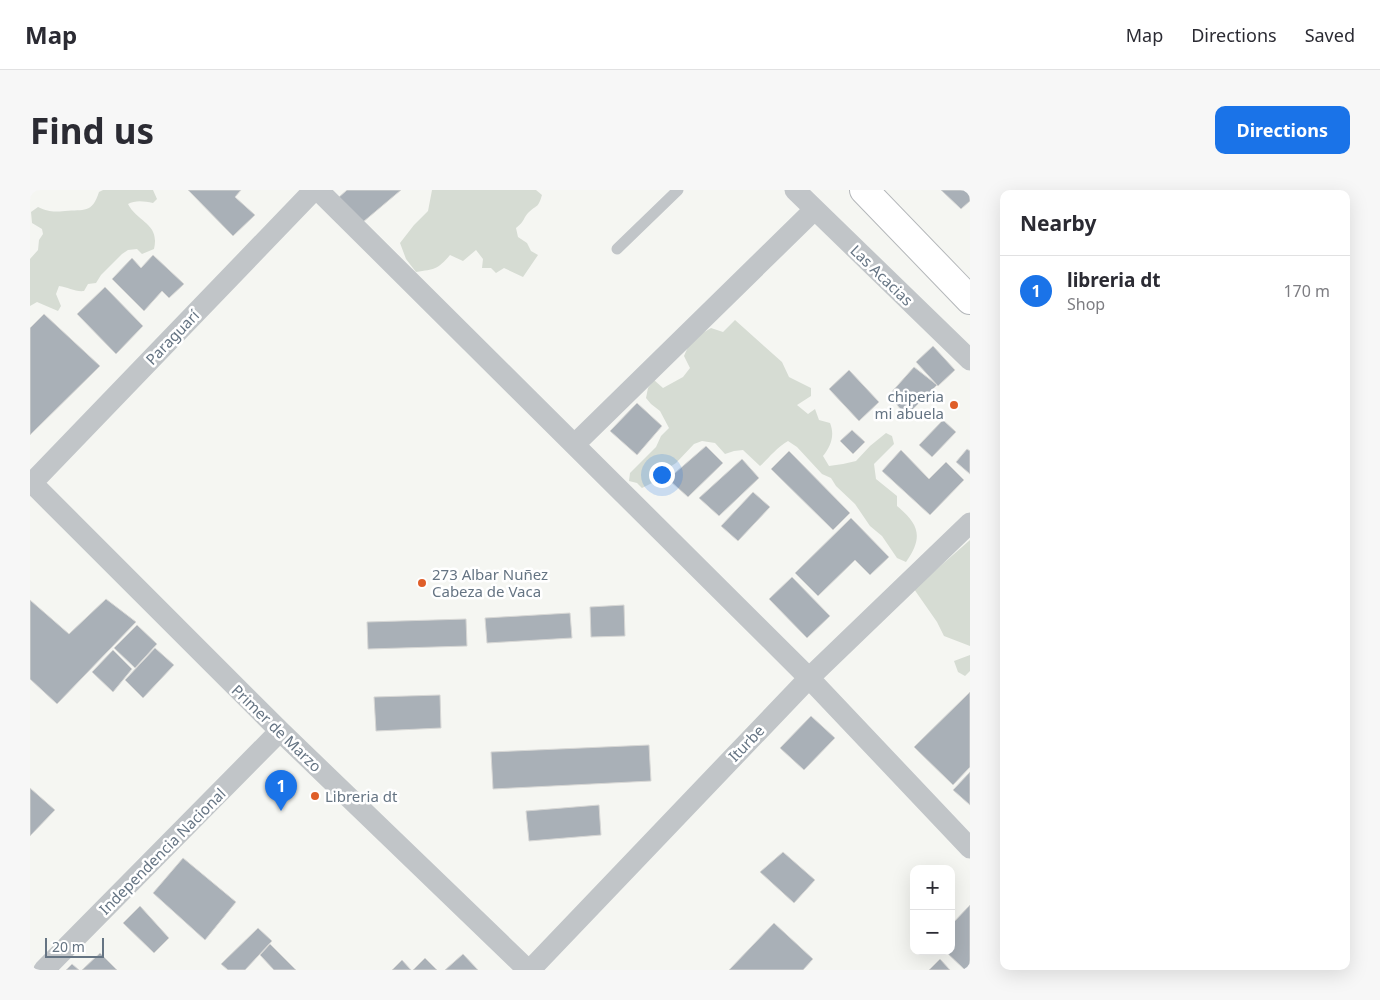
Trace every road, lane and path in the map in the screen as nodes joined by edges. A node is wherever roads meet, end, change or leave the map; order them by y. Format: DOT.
graph roads {
  1 [pos="314,190"];
  2 [pos="318,190"];
  3 [pos="678,190"];
  4 [pos="795,190"];
  5 [pos="864,190"];
  6 [pos="814,210"];
  7 [pos="617,249"];
  8 [pos="970,300"];
  9 [pos="970,360"];
  10 [pos="575,444"];
  11 [pos="31,483"];
  12 [pos="970,523"];
  13 [pos="809,678"];
  14 [pos="280,731"];
  15 [pos="970,848"];
  16 [pos="44,970"];
  17 [pos="529,970"];
  1 -- 11 [label="street, Paraguarí"];
  2 -- 10 [label="street"];
  3 -- 7 [label="lane"];
  4 -- 6 [label="street, Las Acacias"];
  5 -- 8 [label="highway"];
  6 -- 9 [label="street, Las Acacias"];
  6 -- 10 [label="street"];
  10 -- 13 [label="street"];
  11 -- 14 [label="street, Primer de Marzo"];
  12 -- 13 [label="street, Iturbe"];
  13 -- 15 [label="street"];
  13 -- 17 [label="street, Iturbe"];
  14 -- 16 [label="street, Independencia Nacional"];
  14 -- 17 [label="street, Primer de Marzo"];
}
